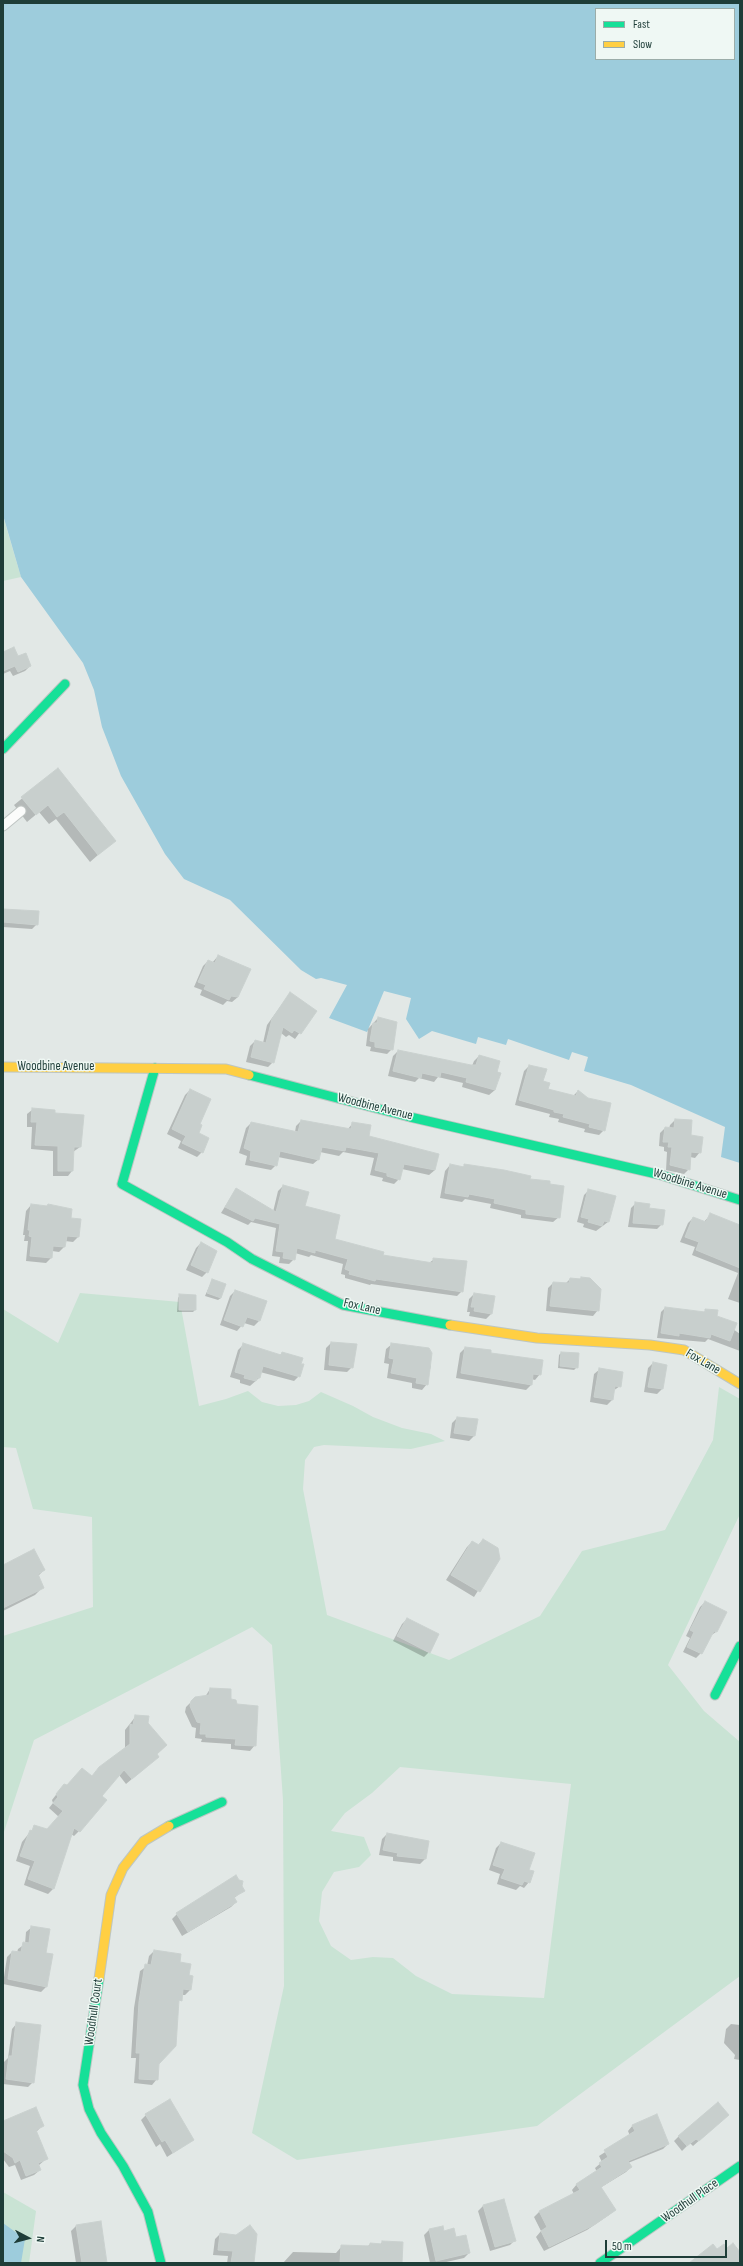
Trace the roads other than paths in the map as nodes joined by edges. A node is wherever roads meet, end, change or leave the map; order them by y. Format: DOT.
graph roads {
  1 [pos="65,684"];
  2 [pos="3,749"];
  3 [pos="21,811"];
  4 [pos="3,826"];
  5 [pos="3,1067"];
  6 [pos="155,1068"];
  7 [pos="740,1200"];
  8 [pos="740,1384"];
  9 [pos="740,1646"];
  10 [pos="715,1695"];
  11 [pos="222,1802"];
  12 [pos="740,2166"];
  13 [pos="161,2263"];
  14 [pos="600,2263"];
  1 -- 2 [label="street"];
  3 -- 4 [label="lane"];
  5 -- 6 [label="street, Woodbine Avenue"];
  6 -- 7 [label="street, Woodbine Avenue"];
  6 -- 8 [label="street, Fox Lane"];
  9 -- 10 [label="street"];
  11 -- 13 [label="street, Woodhull Court"];
  12 -- 14 [label="street, Woodhull Place"];
}
